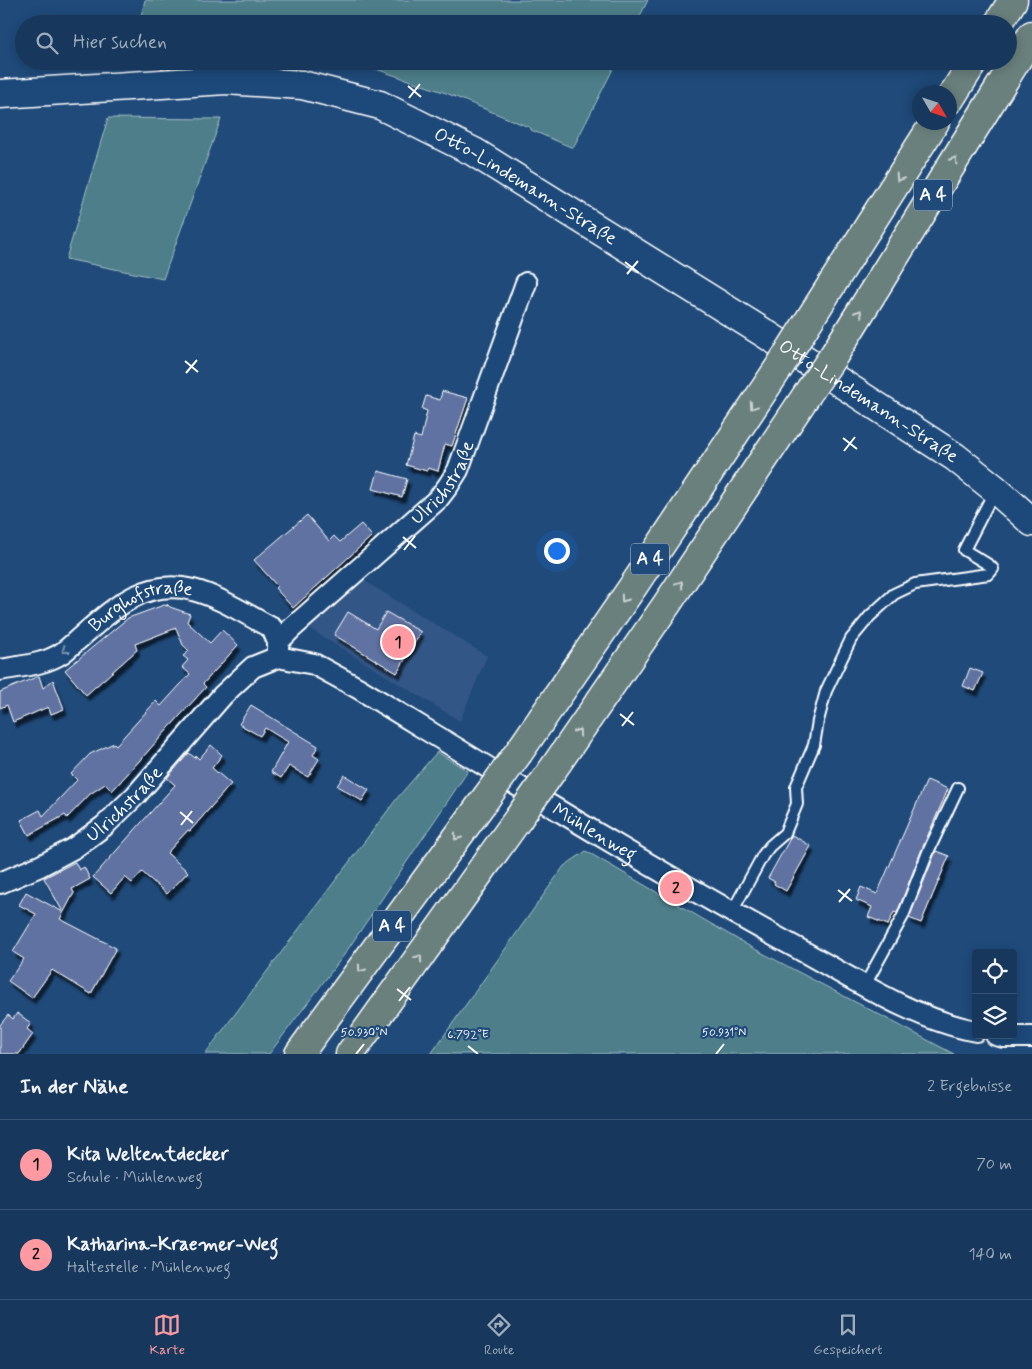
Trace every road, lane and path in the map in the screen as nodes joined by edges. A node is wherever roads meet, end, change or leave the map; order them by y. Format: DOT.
graph roads {
  1 [pos="1013,0"];
  2 [pos="1004,15"];
  3 [pos="1032,34"];
  4 [pos="1017,58"];
  5 [pos="968,70"];
  6 [pos="1010,70"];
  7 [pos="957,89"];
  8 [pos="0,94"];
  9 [pos="930,130"];
  10 [pos="526,284"];
  11 [pos="996,489"];
  12 [pos="1032,522"];
  13 [pos="278,650"];
  14 [pos="0,670"];
  15 [pos="223,695"];
  16 [pos="958,788"];
  17 [pos="1,888"];
  18 [pos="732,912"];
  19 [pos="865,985"];
  20 [pos="972,1030"];
  21 [pos="1017,1036"];
  22 [pos="1032,1037"];
  23 [pos="299,1054"];
  24 [pos="350,1054"];
  1 -- 2 [label="highway"];
  4 -- 3 [label="highway, A 4, one-way, bridge"];
  5 -- 7 [label="highway"];
  24 -- 6 [label="highway, A 4, one-way, bridge"];
  8 -- 11 [label="street, Otto-Lindemann-Straße"];
  9 -- 23 [label="highway, A 4, one-way, bridge"];
  10 -- 13 [label="street, Ulrichstraße"];
  11 -- 12 [label="street, Otto-Lindemann-Straße"];
  11 -- 18 [label="lane"];
  13 -- 14 [label="street, Burghofstraße, one-way"];
  13 -- 15 [label="street, Mühlenweg"];
  13 -- 18 [label="street, Mühlenweg"];
  15 -- 17 [label="street, Ulrichstraße"];
  16 -- 19 [label="lane"];
  18 -- 19 [label="street, Mühlenweg"];
  19 -- 20 [label="street, Mühlenweg"];
  21 -- 22 [label="street"];
}
